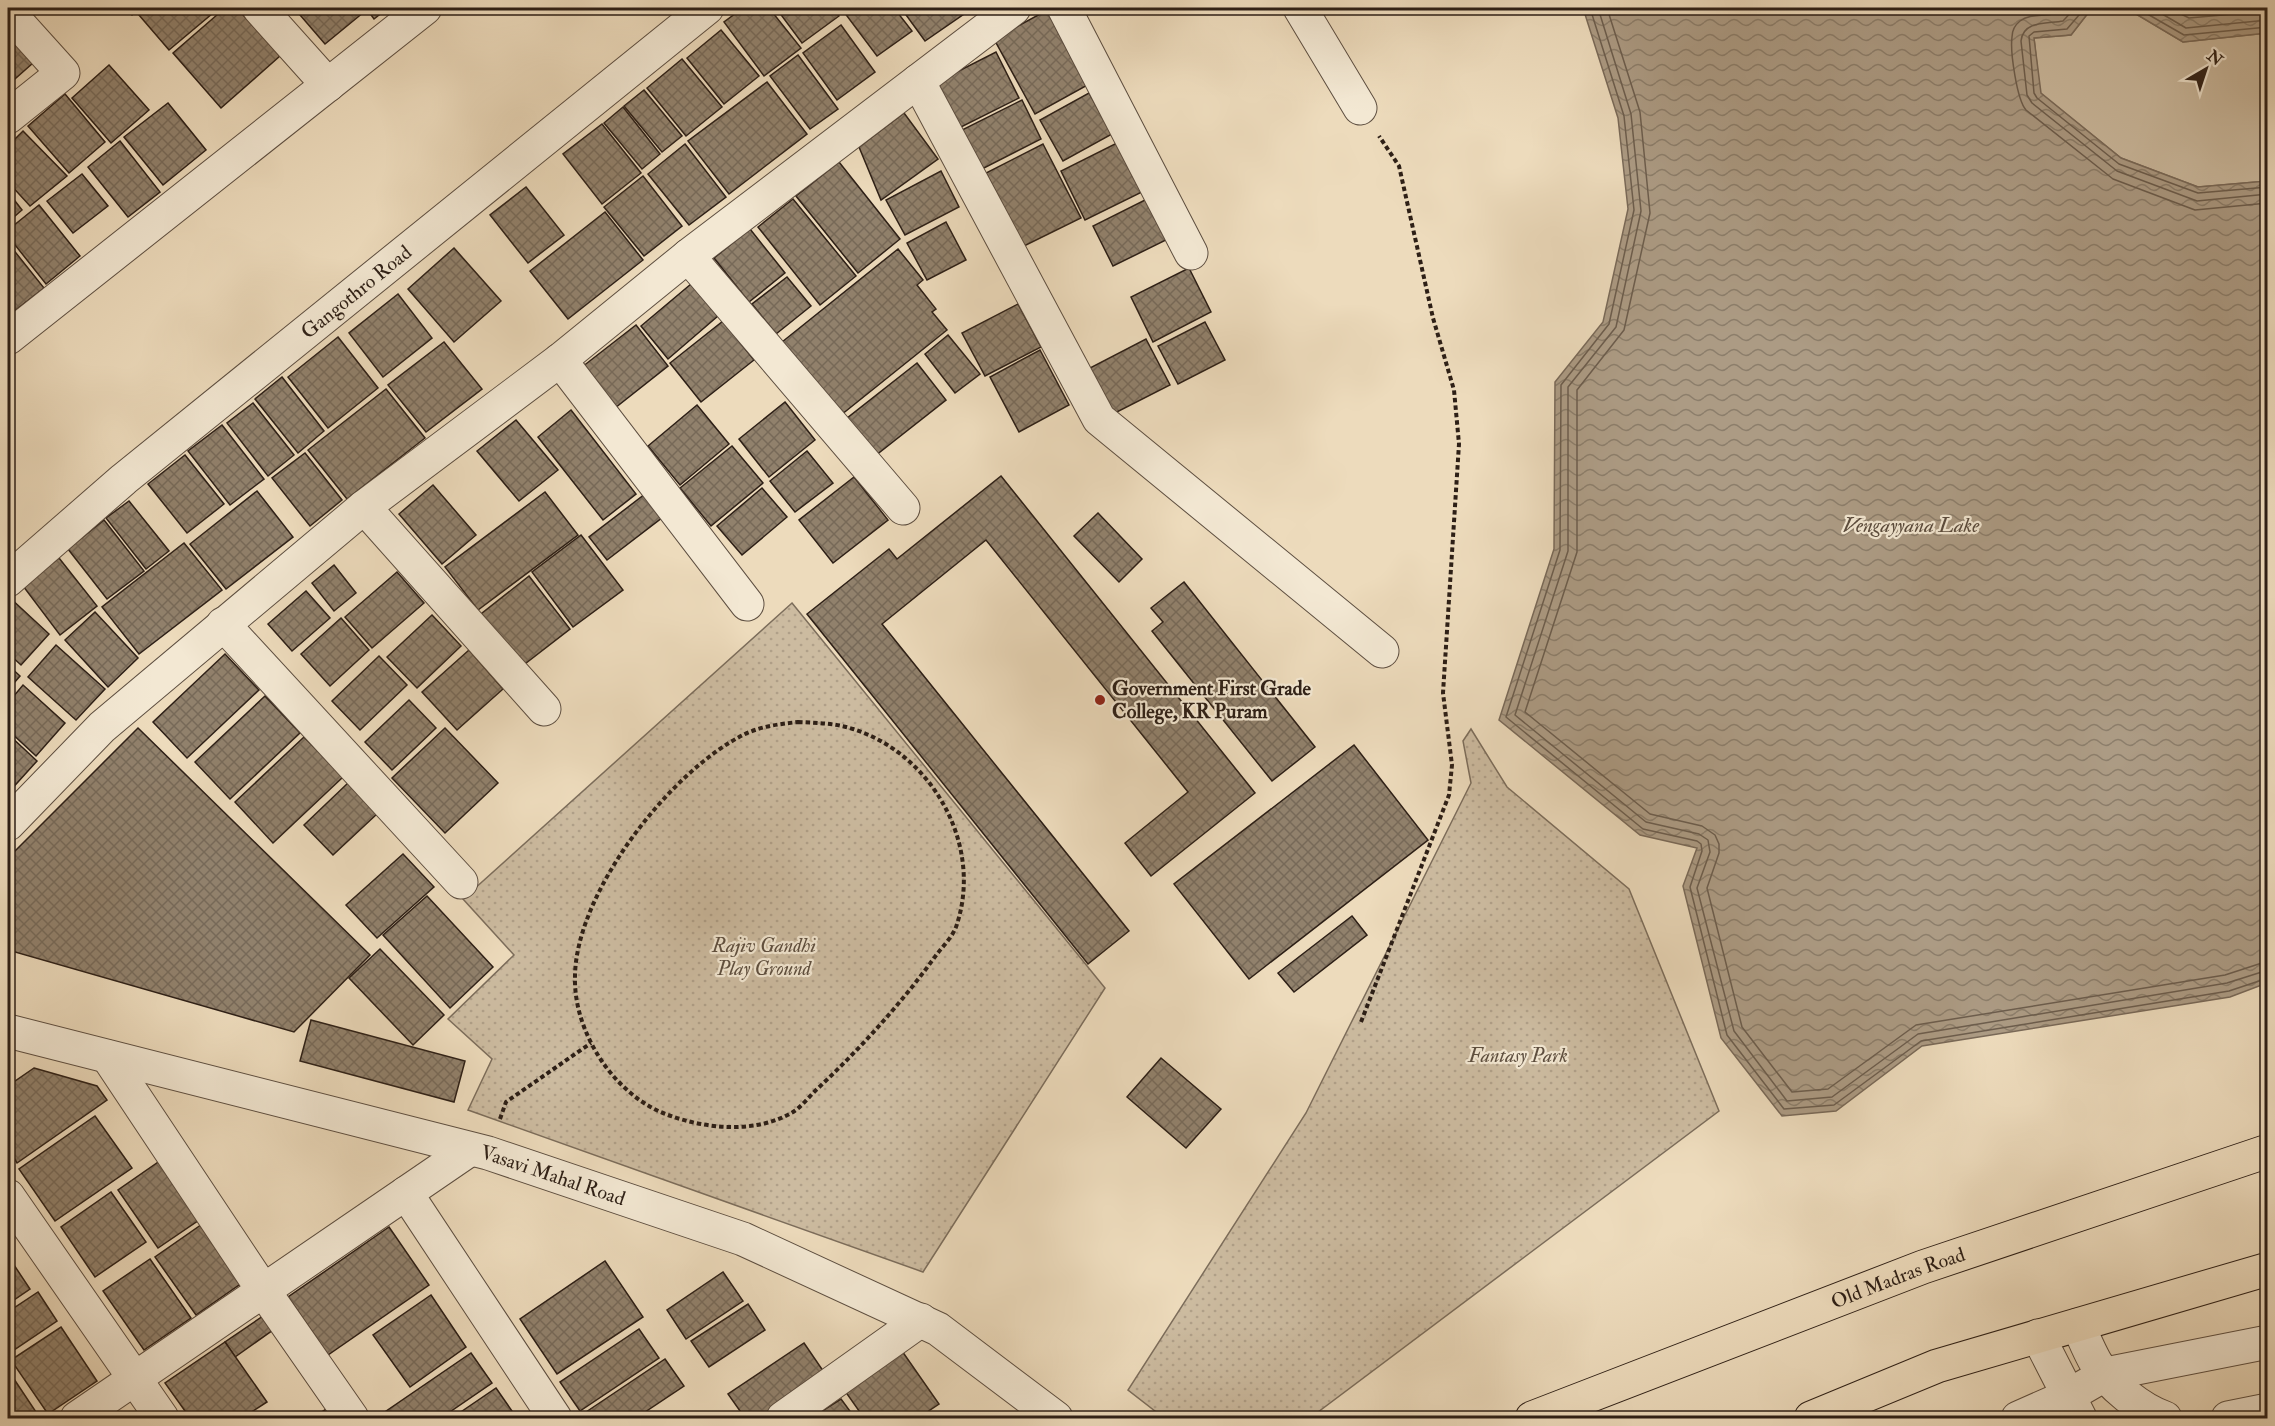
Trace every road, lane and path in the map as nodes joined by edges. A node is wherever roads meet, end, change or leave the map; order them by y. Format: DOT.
graph roads {
  1 [pos="259,8"];
  2 [pos="425,8"];
  3 [pos="707,8"];
  4 [pos="1014,8"];
  5 [pos="1064,8"];
  6 [pos="1300,8"];
  7 [pos="8,12"];
  8 [pos="918,81"];
  9 [pos="328,85"];
  10 [pos="1360,108"];
  11 [pos="8,117"];
  12 [pos="1191,253"];
  13 [pos="688,256"];
  14 [pos="8,338"];
  15 [pos="560,360"];
  16 [pos="364,507"];
  17 [pos="903,508"];
  18 [pos="8,580"];
  19 [pos="747,604"];
  20 [pos="224,624"];
  21 [pos="1382,651"];
  22 [pos="544,709"];
  23 [pos="8,824"];
  24 [pos="461,882"];
  25 [pos="1361,1022"];
  26 [pos="8,1031"];
  27 [pos="591,1043"];
  28 [pos="108,1057"];
  29 [pos="2268,1151"];
  30 [pos="479,1152"];
  31 [pos="406,1192"];
  32 [pos="8,1196"];
  33 [pos="2268,1269"];
  34 [pos="263,1290"];
  35 [pos="921,1320"];
  36 [pos="2078,1325"];
  37 [pos="2038,1336"];
  38 [pos="2268,1342"];
  39 [pos="2106,1374"];
  40 [pos="134,1377"];
  41 [pos="2074,1407"];
  42 [pos="2268,1410"];
  43 [pos="76,1419"];
  44 [pos="162,1419"];
  45 [pos="352,1419"];
  46 [pos="555,1419"];
  47 [pos="783,1419"];
  48 [pos="1056,1419"];
  49 [pos="1532,1419"];
  50 [pos="1811,1419"];
  51 [pos="2018,1419"];
  52 [pos="2165,1419"];
  53 [pos="2228,1419"];
  1 -- 9 [label="street"];
  2 -- 9 [label="street"];
  3 -- 18 [label="street, Gangothro Road"];
  4 -- 8 [label="street"];
  5 -- 12 [label="street"];
  6 -- 10 [label="street"];
  7 -- 11 [label="street"];
  8 -- 13 [label="street"];
  8 -- 21 [label="street"];
  9 -- 14 [label="street"];
  10 -- 25 [label="path"];
  13 -- 15 [label="street"];
  13 -- 17 [label="street"];
  15 -- 16 [label="street"];
  15 -- 19 [label="street"];
  16 -- 20 [label="street"];
  16 -- 22 [label="street"];
  20 -- 23 [label="street"];
  20 -- 24 [label="street"];
  26 -- 28 [label="street, Vasavi Mahal Road"];
  27 -- 27 [label="path"];
  27 -- 30 [label="path"];
  28 -- 30 [label="street, Vasavi Mahal Road"];
  28 -- 34 [label="street"];
  29 -- 49 [label="highway, Old Madras Road"];
  30 -- 31 [label="street"];
  30 -- 35 [label="street, Vasavi Mahal Road"];
  31 -- 34 [label="street"];
  31 -- 46 [label="street"];
  32 -- 40 [label="street"];
  33 -- 36 [label="highway"];
  34 -- 40 [label="street"];
  34 -- 45 [label="street"];
  35 -- 47 [label="street"];
  35 -- 48 [label="street, Vasavi Mahal Road"];
  36 -- 37 [label="highway"];
  36 -- 39 [label="street"];
  37 -- 41 [label="street"];
  37 -- 50 [label="highway"];
  38 -- 39 [label="street"];
  39 -- 41 [label="street"];
  39 -- 52 [label="street"];
  40 -- 43 [label="street"];
  40 -- 44 [label="street"];
  41 -- 51 [label="street"];
  42 -- 53 [label="street"];
}
